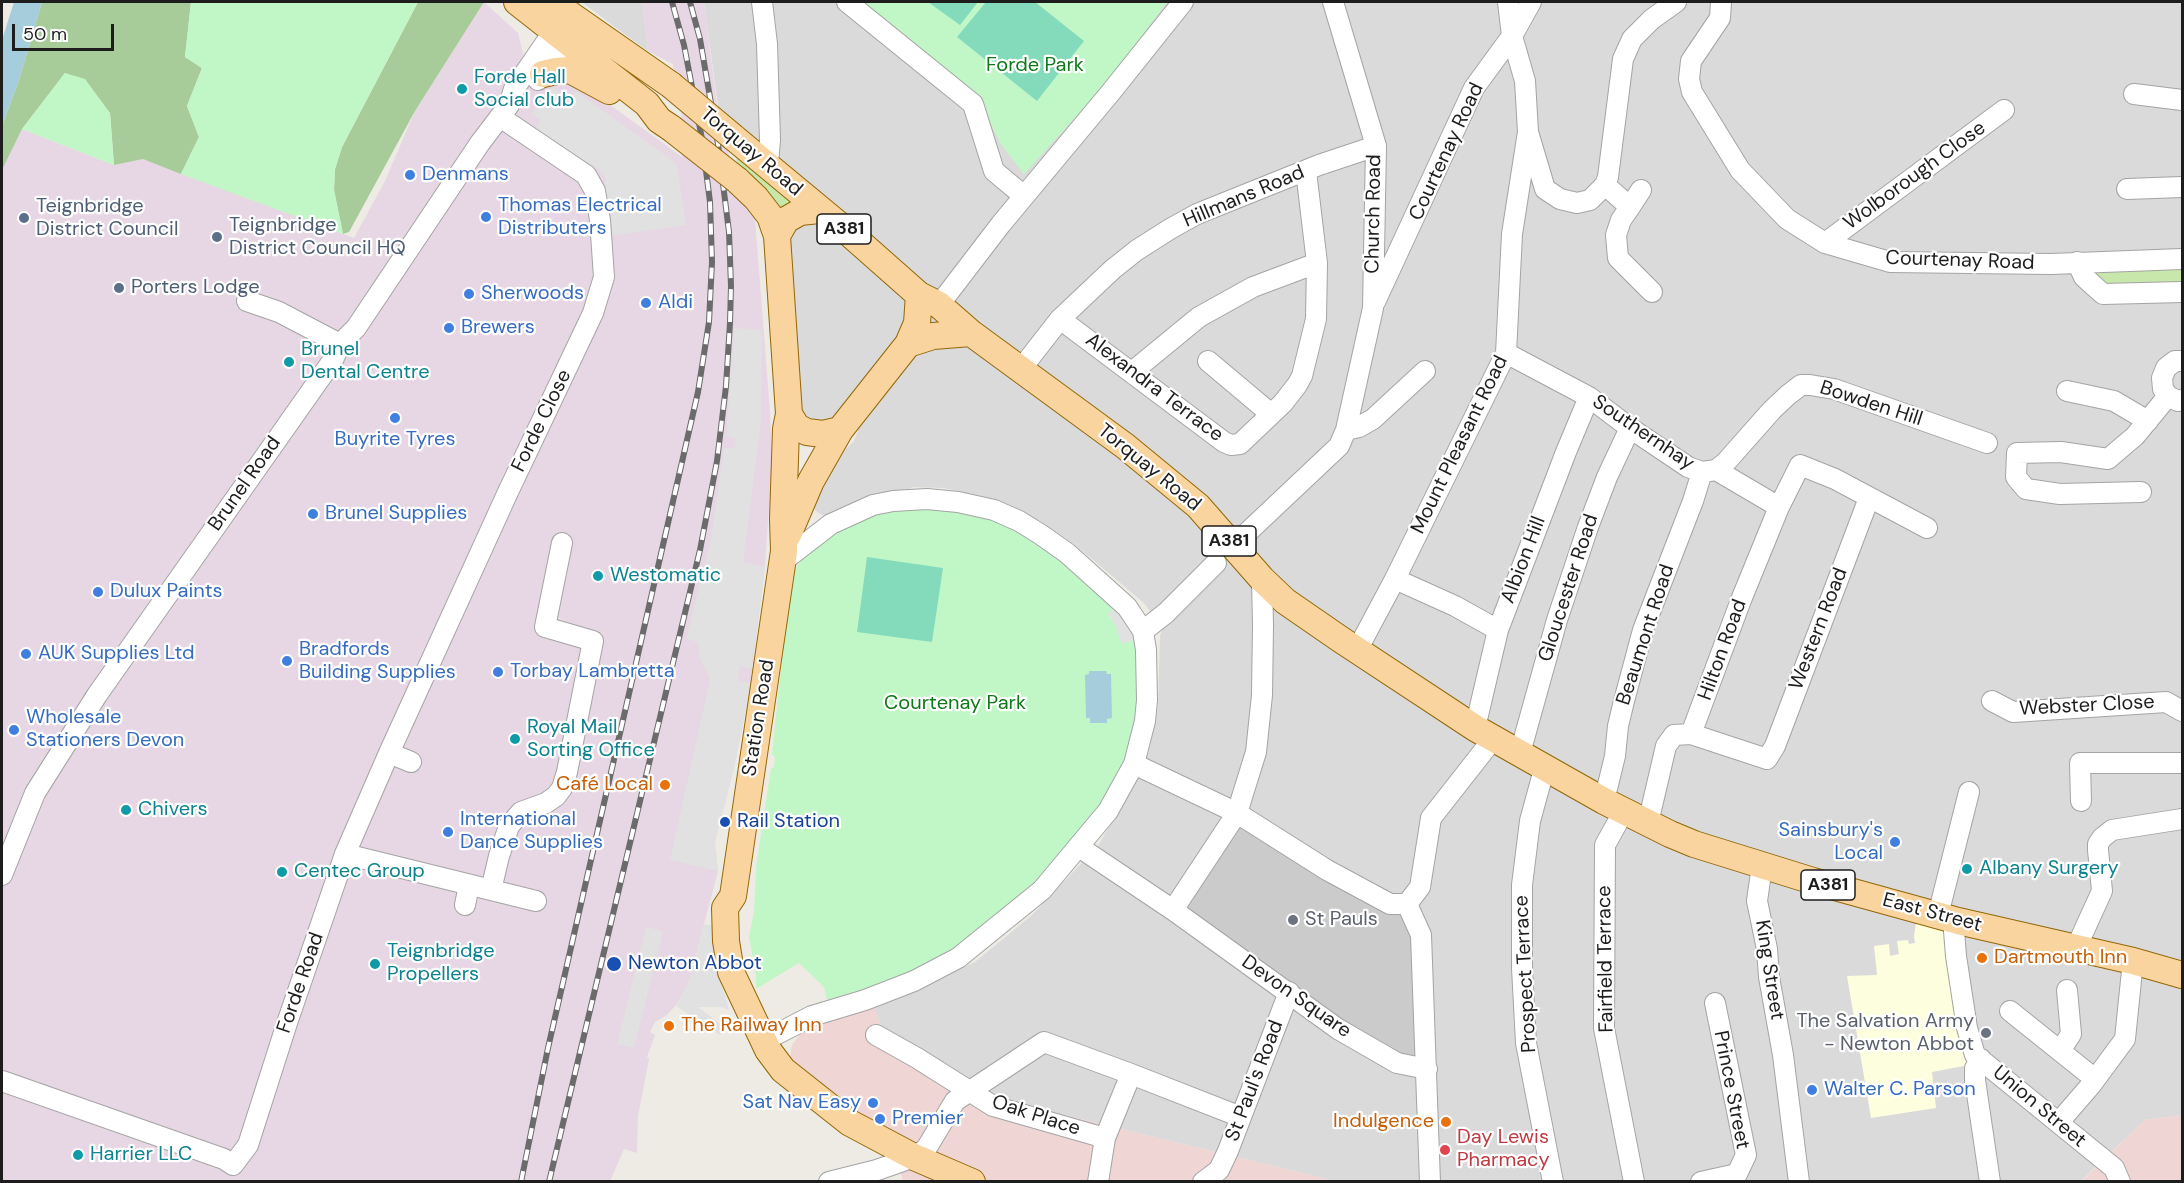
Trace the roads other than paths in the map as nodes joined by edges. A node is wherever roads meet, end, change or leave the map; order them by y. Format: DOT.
graph roads {
  1 [pos="516,2"];
  2 [pos="762,2"];
  3 [pos="847,2"];
  4 [pos="1183,2"];
  5 [pos="1333,2"];
  6 [pos="1508,2"];
  7 [pos="1531,2"];
  8 [pos="1676,2"];
  9 [pos="1721,2"];
  10 [pos="564,21"];
  11 [pos="1512,36"];
  12 [pos="543,74"];
  13 [pos="2134,94"];
  14 [pos="2182,100"];
  15 [pos="2004,110"];
  16 [pos="505,111"];
  17 [pos="665,124"];
  18 [pos="1528,132"];
  19 [pos="1376,146"];
  20 [pos="768,164"];
  21 [pos="1306,171"];
  22 [pos="1605,185"];
  23 [pos="2182,187"];
  24 [pos="2127,189"];
  25 [pos="1024,196"];
  26 [pos="819,210"];
  27 [pos="777,236"];
  28 [pos="1825,243"];
  29 [pos="2182,259"];
  30 [pos="2077,262"];
  31 [pos="1317,263"];
  32 [pos="2182,291"];
  33 [pos="1652,292"];
  34 [pos="929,300"];
  35 [pos="248,301"];
  36 [pos="1372,308"];
  37 [pos="1060,319"];
  38 [pos="971,333"];
  39 [pos="340,344"];
  40 [pos="908,344"];
  41 [pos="1506,353"];
  42 [pos="1208,361"];
  43 [pos="2182,361"];
  44 [pos="1022,369"];
  45 [pos="1425,370"];
  46 [pos="1132,372"];
  47 [pos="2067,391"];
  48 [pos="1589,397"];
  49 [pos="2175,398"];
  50 [pos="789,414"];
  51 [pos="1271,414"];
  52 [pos="2148,421"];
  53 [pos="1630,428"];
  54 [pos="840,430"];
  55 [pos="1346,430"];
  56 [pos="1987,443"];
  57 [pos="1709,471"];
  58 [pos="2140,492"];
  59 [pos="1869,498"];
  60 [pos="1779,507"];
  61 [pos="1927,528"];
  62 [pos="562,543"];
  63 [pos="784,550"];
  64 [pos="1225,554"];
  65 [pos="1262,579"];
  66 [pos="1395,579"];
  67 [pos="1296,609"];
  68 [pos="1263,625"];
  69 [pos="1143,630"];
  70 [pos="1498,630"];
  71 [pos="1363,639"];
  72 [pos="1992,701"];
  73 [pos="2182,711"];
  74 [pos="1484,733"];
  75 [pos="1691,734"];
  76 [pos="389,753"];
  77 [pos="1520,753"];
  78 [pos="411,762"];
  79 [pos="2182,763"];
  80 [pos="1134,764"];
  81 [pos="1545,766"];
  82 [pos="376,784"];
  83 [pos="1969,792"];
  84 [pos="2081,801"];
  85 [pos="1614,806"];
  86 [pos="1237,813"];
  87 [pos="2182,819"];
  88 [pos="1648,823"];
  89 [pos="1079,847"];
  90 [pos="345,854"];
  91 [pos="1762,866"];
  92 [pos="2,875"];
  93 [pos="469,885"];
  94 [pos="491,890"];
  95 [pos="536,901"];
  96 [pos="1407,904"];
  97 [pos="465,905"];
  98 [pos="1173,910"];
  99 [pos="1948,918"];
  100 [pos="2076,948"];
  101 [pos="2133,961"];
  102 [pos="2182,975"];
  103 [pos="2067,990"];
  104 [pos="1289,992"];
  105 [pos="1715,1003"];
  106 [pos="2010,1011"];
  107 [pos="760,1035"];
  108 [pos="876,1035"];
  109 [pos="2060,1051"];
  110 [pos="1981,1059"];
  111 [pos="1427,1069"];
  112 [pos="1131,1074"];
  113 [pos="2095,1079"];
  114 [pos="2,1081"];
  115 [pos="968,1090"];
  116 [pos="1241,1117"];
  117 [pos="2059,1122"];
  118 [pos="1105,1138"];
  119 [pos="914,1158"];
  120 [pos="234,1173"];
  121 [pos="1220,1176"];
  122 [pos="829,1182"];
  123 [pos="972,1182"];
  124 [pos="1098,1182"];
  125 [pos="1203,1182"];
  126 [pos="1430,1182"];
  127 [pos="1553,1182"];
  128 [pos="1634,1182"];
  129 [pos="1701,1182"];
  130 [pos="1799,1182"];
  131 [pos="1990,1182"];
  132 [pos="2120,1182"];
  1 -- 10 [label="main road, Torquay Road / A381"];
  2 -- 20 [label="street"];
  3 -- 25 [label="street"];
  4 -- 25 [label="street"];
  5 -- 19 [label="street, Church Road"];
  6 -- 11 [label="street"];
  7 -- 11 [label="street, Courtenay Road"];
  8 -- 22 [label="street"];
  9 -- 28 [label="street, Courtenay Road"];
  10 -- 12 [label="street, Brunel Road"];
  10 -- 16 [label="street, Brunel Road"];
  10 -- 17 [label="main road, Torquay Road / A381"];
  10 -- 20 [label="main road, Torquay Road / A381, bridge"];
  11 -- 18 [label="street"];
  11 -- 36 [label="street, Courtenay Road"];
  12 -- 16 [label="street, Brunel Road"];
  12 -- 17 [label="main road, A381"];
  13 -- 14 [label="street"];
  15 -- 28 [label="street, Wolborough Close"];
  16 -- 39 [label="street, Brunel Road"];
  16 -- 76 [label="street, Forde Close"];
  17 -- 27 [label="main road, Torquay Road / A381, bridge"];
  18 -- 22 [label="street"];
  18 -- 41 [label="street, Mount Pleasant Road"];
  19 -- 21 [label="street, Hillmans Road"];
  19 -- 36 [label="street, Church Road"];
  20 -- 26 [label="main road, Torquay Road / A381"];
  21 -- 31 [label="street, Alexandra Terrace"];
  21 -- 37 [label="street, Hillmans Road"];
  22 -- 33 [label="street"];
  23 -- 24 [label="street"];
  25 -- 34 [label="street"];
  26 -- 27 [label="main road, A381"];
  26 -- 34 [label="main road, Torquay Road / A381"];
  27 -- 50 [label="main road, Station Road / A381"];
  28 -- 30 [label="street, Courtenay Road"];
  29 -- 30 [label="street, Courtenay Road"];
  30 -- 32 [label="street"];
  31 -- 46 [label="street"];
  31 -- 51 [label="street, Alexandra Terrace"];
  34 -- 38 [label="main road, Torquay Road / A381"];
  34 -- 40 [label="main road, Station Road"];
  35 -- 39 [label="street"];
  36 -- 55 [label="street, Church Road"];
  37 -- 44 [label="street, Hillmans Road"];
  37 -- 46 [label="street, Alexandra Terrace"];
  38 -- 40 [label="main road"];
  38 -- 44 [label="main road, Torquay Road / A381"];
  39 -- 92 [label="street, Brunel Road"];
  40 -- 54 [label="main road, Station Road"];
  41 -- 48 [label="street, Southernhay"];
  41 -- 66 [label="street, Mount Pleasant Road"];
  42 -- 51 [label="street"];
  43 -- 49 [label="street"];
  44 -- 64 [label="main road, Torquay Road / A381"];
  45 -- 55 [label="street"];
  46 -- 51 [label="street, Alexandra Terrace"];
  47 -- 52 [label="street"];
  48 -- 53 [label="street, Southernhay"];
  48 -- 70 [label="street, Albion Hill"];
  49 -- 52 [label="street"];
  50 -- 54 [label="main road"];
  50 -- 63 [label="main road, Station Road"];
  52 -- 58 [label="street"];
  53 -- 57 [label="street, Southernhay"];
  53 -- 77 [label="street, Gloucester Road"];
  54 -- 63 [label="main road, Station Road"];
  55 -- 64 [label="street, Church Road"];
  56 -- 57 [label="street, Bowden Hill"];
  57 -- 60 [label="street, Southernhay"];
  57 -- 85 [label="street, Beaumont Road"];
  59 -- 60 [label="street, Hilton Road"];
  59 -- 61 [label="street"];
  59 -- 75 [label="street, Western Road"];
  60 -- 75 [label="street, Hilton Road"];
  62 -- 94 [label="street"];
  63 -- 69 [label="street"];
  63 -- 107 [label="main road, Station Road"];
  64 -- 65 [label="main road, Torquay Road / A381"];
  64 -- 69 [label="street"];
  65 -- 67 [label="main road, Torquay Road / A381"];
  65 -- 68 [label="street"];
  66 -- 70 [label="street"];
  66 -- 71 [label="street, Mount Pleasant Road"];
  67 -- 68 [label="street"];
  67 -- 74 [label="main road, Torquay Road / A381"];
  68 -- 86 [label="street"];
  69 -- 80 [label="street"];
  70 -- 74 [label="street, Albion Hill"];
  72 -- 73 [label="street, Webster Close"];
  74 -- 77 [label="main road, East Street / A381"];
  74 -- 96 [label="street"];
  75 -- 88 [label="street"];
  76 -- 78 [label="street"];
  76 -- 82 [label="street, Forde Close"];
  77 -- 81 [label="main road, East Street / A381"];
  79 -- 84 [label="street"];
  80 -- 86 [label="street"];
  80 -- 89 [label="street"];
  81 -- 85 [label="main road, East Street / A381"];
  81 -- 127 [label="street, Prospect Terrace"];
  82 -- 90 [label="street, Forde Road"];
  83 -- 99 [label="street, Union Street"];
  85 -- 88 [label="main road, East Street / A381"];
  85 -- 128 [label="street, Fairfield Terrace"];
  86 -- 96 [label="street"];
  86 -- 98 [label="street"];
  87 -- 100 [label="street"];
  88 -- 91 [label="main road, East Street / A381"];
  89 -- 98 [label="street, Devon Square"];
  89 -- 107 [label="street"];
  90 -- 93 [label="street"];
  90 -- 120 [label="street, Forde Road"];
  91 -- 99 [label="main road, East Street / A381"];
  91 -- 130 [label="street, King Street"];
  93 -- 94 [label="street"];
  93 -- 97 [label="street"];
  94 -- 95 [label="street"];
  96 -- 111 [label="street"];
  98 -- 104 [label="street, Devon Square"];
  99 -- 100 [label="main road, East Street / A381"];
  99 -- 110 [label="street, Union Street"];
  100 -- 101 [label="main road, East Street / A381"];
  101 -- 102 [label="main road, East Street / A381"];
  101 -- 113 [label="street"];
  103 -- 109 [label="street"];
  104 -- 111 [label="street, Devon Square"];
  104 -- 116 [label="street, St Paul's Road"];
  105 -- 129 [label="street, Prince Street"];
  106 -- 109 [label="street"];
  107 -- 119 [label="main road, Station Road"];
  108 -- 115 [label="street, Oak Place"];
  109 -- 113 [label="street"];
  110 -- 117 [label="street, Union Street"];
  110 -- 131 [label="street"];
  111 -- 126 [label="street"];
  112 -- 115 [label="street, Oak Place"];
  112 -- 116 [label="street, Oak Place"];
  112 -- 118 [label="street, Oak Place"];
  113 -- 117 [label="street"];
  114 -- 120 [label="street"];
  115 -- 118 [label="street, Oak Place"];
  115 -- 119 [label="street, Oak Place"];
  116 -- 121 [label="street, St Paul's Road"];
  117 -- 132 [label="street, Union Street"];
  118 -- 124 [label="street, Oak Place"];
  119 -- 122 [label="street"];
  119 -- 123 [label="main road, Station Road"];
  121 -- 125 [label="street, St Paul's Road"];
}
